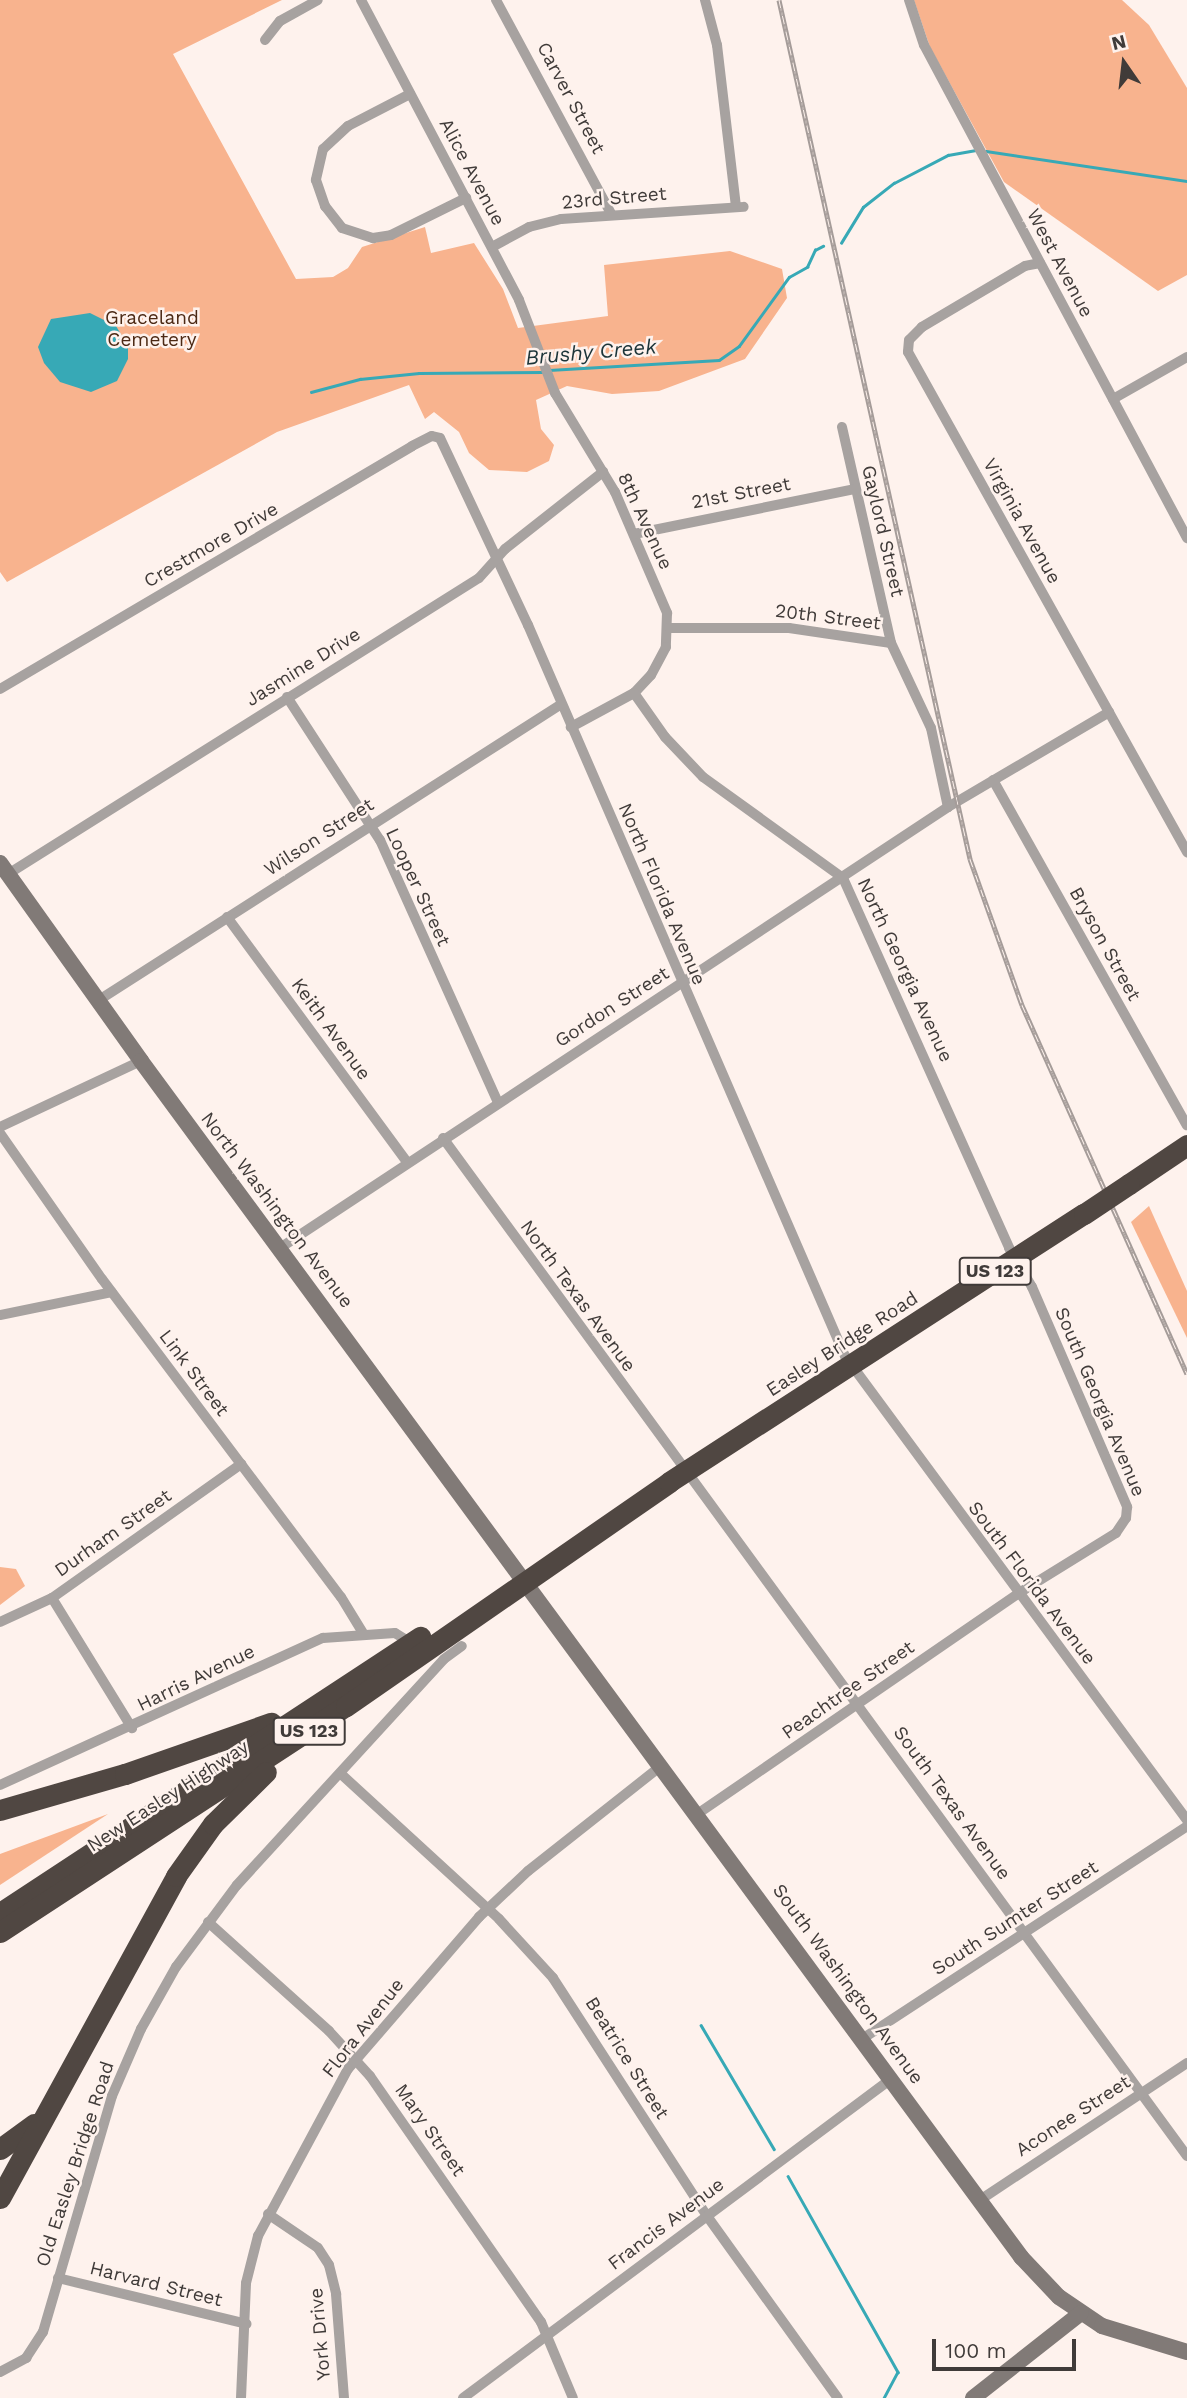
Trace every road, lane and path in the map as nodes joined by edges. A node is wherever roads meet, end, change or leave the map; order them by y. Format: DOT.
graph roads {
  1 [pos="318,0"];
  2 [pos="361,0"];
  3 [pos="496,0"];
  4 [pos="705,0"];
  5 [pos="909,0"];
  6 [pos="265,40"];
  7 [pos="410,94"];
  8 [pos="466,198"];
  9 [pos="611,214"];
  10 [pos="492,247"];
  11 [pos="1040,262"];
  12 [pos="1187,357"];
  13 [pos="544,370"];
  14 [pos="1112,400"];
  15 [pos="842,427"];
  16 [pos="440,438"];
  17 [pos="603,472"];
  18 [pos="855,489"];
  19 [pos="1183,520"];
  20 [pos="634,534"];
  21 [pos="1187,538"];
  22 [pos="499,559"];
  23 [pos="669,628"];
  24 [pos="891,643"];
  25 [pos="0,689"];
  26 [pos="634,693"];
  27 [pos="287,697"];
  28 [pos="560,705"];
  29 [pos="1110,712"];
  30 [pos="571,727"];
  31 [pos="993,780"];
  32 [pos="948,807"];
  33 [pos="369,825"];
  34 [pos="1187,852"];
  35 [pos="4,868"];
  36 [pos="843,878"];
  37 [pos="227,917"];
  38 [pos="681,982"];
  39 [pos="99,1000"];
  40 [pos="141,1061"];
  41 [pos="498,1102"];
  42 [pos="1187,1125"];
  43 [pos="0,1127"];
  44 [pos="0,1133"];
  45 [pos="443,1138"];
  46 [pos="1187,1145"];
  47 [pos="407,1161"];
  48 [pos="280,1248"];
  49 [pos="1016,1258"];
  50 [pos="112,1292"];
  51 [pos="0,1315"];
  52 [pos="851,1365"];
  53 [pos="241,1464"];
  54 [pos="685,1472"];
  55 [pos="522,1580"];
  56 [pos="1019,1593"];
  57 [pos="52,1598"];
  58 [pos="0,1622"];
  59 [pos="363,1633"];
  60 [pos="420,1645"];
  61 [pos="462,1646"];
  62 [pos="334,1691"];
  63 [pos="363,1695"];
  64 [pos="857,1704"];
  65 [pos="132,1728"];
  66 [pos="661,1766"];
  67 [pos="341,1774"];
  68 [pos="114,1777"];
  69 [pos="0,1785"];
  70 [pos="0,1810"];
  71 [pos="697,1814"];
  72 [pos="0,1817"];
  73 [pos="1187,1823"];
  74 [pos="488,1909"];
  75 [pos="0,1913"];
  76 [pos="208,1922"];
  77 [pos="0,1932"];
  78 [pos="1025,1932"];
  79 [pos="862,2039"];
  80 [pos="356,2058"];
  81 [pos="1187,2063"];
  82 [pos="891,2079"];
  83 [pos="1142,2092"];
  84 [pos="50,2101"];
  85 [pos="0,2149"];
  86 [pos="1187,2156"];
  87 [pos="0,2197"];
  88 [pos="980,2200"];
  89 [pos="268,2214"];
  90 [pos="706,2216"];
  91 [pos="58,2278"];
  92 [pos="1081,2314"];
  93 [pos="246,2324"];
  94 [pos="548,2335"];
  95 [pos="1187,2352"];
  96 [pos="0,2372"];
  97 [pos="241,2398"];
  98 [pos="344,2398"];
  99 [pos="463,2398"];
  100 [pos="573,2398"];
  101 [pos="838,2398"];
  102 [pos="973,2398"];
  1 -- 6 [label="street"];
  2 -- 7 [label="street, Alice Avenue"];
  3 -- 9 [label="street, Carver Street"];
  4 -- 9 [label="street, 23rd Street"];
  5 -- 11 [label="street, West Avenue"];
  7 -- 8 [label="street, Alice Avenue"];
  7 -- 8 [label="street"];
  8 -- 10 [label="street, Alice Avenue"];
  9 -- 10 [label="street, 23rd Street"];
  10 -- 13 [label="street, Alice Avenue"];
  11 -- 14 [label="street, West Avenue"];
  11 -- 29 [label="street, Virginia Avenue"];
  12 -- 14 [label="street"];
  13 -- 17 [label="street, 8th Avenue"];
  14 -- 19 [label="street, West Avenue"];
  15 -- 18 [label="street, Gaylord Street"];
  16 -- 22 [label="street, North Florida Avenue"];
  16 -- 25 [label="street, Crestmore Drive"];
  17 -- 20 [label="street, 8th Avenue"];
  17 -- 22 [label="street, Jasmine Drive"];
  18 -- 20 [label="street, 21st Street"];
  18 -- 24 [label="street, Gaylord Street"];
  19 -- 21 [label="street, West Avenue"];
  20 -- 23 [label="street, 8th Avenue"];
  22 -- 27 [label="street, Jasmine Drive"];
  22 -- 28 [label="street, North Florida Avenue"];
  23 -- 24 [label="street, 20th Street"];
  23 -- 26 [label="street"];
  24 -- 32 [label="street, 20th Street"];
  26 -- 30 [label="street"];
  26 -- 36 [label="street, North Georgia Avenue"];
  27 -- 33 [label="street, Looper Street"];
  27 -- 35 [label="street, Jasmine Drive"];
  28 -- 30 [label="street, North Florida Avenue"];
  28 -- 33 [label="street, Wilson Street"];
  29 -- 31 [label="street, Gordon Street"];
  29 -- 34 [label="street, Virginia Avenue"];
  30 -- 38 [label="street, North Florida Avenue"];
  31 -- 32 [label="street, Gordon Street"];
  31 -- 42 [label="street, Bryson Street"];
  32 -- 36 [label="street, Gordon Street"];
  33 -- 37 [label="street, Wilson Street"];
  33 -- 41 [label="street, Looper Street"];
  35 -- 39 [label="main road, North Washington Avenue"];
  36 -- 38 [label="street, Gordon Street"];
  36 -- 49 [label="street, North Georgia Avenue"];
  37 -- 39 [label="street, Wilson Street"];
  37 -- 47 [label="street, Keith Avenue"];
  38 -- 41 [label="street, Gordon Street"];
  38 -- 52 [label="street, North Florida Avenue"];
  39 -- 40 [label="main road, North Washington Avenue"];
  40 -- 43 [label="street"];
  40 -- 48 [label="main road, North Washington Avenue"];
  41 -- 45 [label="street, Gordon Street"];
  44 -- 50 [label="street, Link Street"];
  45 -- 47 [label="street, Gordon Street"];
  45 -- 54 [label="street, North Texas Avenue"];
  46 -- 49 [label="highway, Easley Bridge Road / US 123, bridge"];
  47 -- 48 [label="street, Gordon Street"];
  48 -- 55 [label="main road, North Washington Avenue"];
  49 -- 52 [label="highway, Easley Bridge Road / US 123"];
  49 -- 56 [label="street, South Georgia Avenue"];
  50 -- 51 [label="street"];
  50 -- 53 [label="street, Link Street"];
  52 -- 54 [label="highway, Easley Bridge Road / US 123"];
  52 -- 56 [label="street, South Florida Avenue"];
  53 -- 57 [label="street, Durham Street"];
  53 -- 59 [label="street, Link Street"];
  54 -- 55 [label="highway, Easley Bridge Road / US 123"];
  54 -- 64 [label="street, South Texas Avenue"];
  55 -- 60 [label="highway, Easley Bridge Road / US 123"];
  55 -- 66 [label="main road, South Washington Avenue"];
  56 -- 64 [label="street, Peachtree Street"];
  56 -- 73 [label="street, South Florida Avenue"];
  57 -- 58 [label="street, Durham Street"];
  57 -- 65 [label="street"];
  59 -- 60 [label="street, Harris Avenue"];
  59 -- 65 [label="street, Harris Avenue"];
  60 -- 62 [label="highway, New Easley Highway / US 123"];
  60 -- 63 [label="highway, New Easley Highway / US 123"];
  61 -- 67 [label="street, Old Easley Bridge Road"];
  62 -- 68 [label="highway"];
  62 -- 75 [label="highway, New Easley Highway / US 123"];
  63 -- 77 [label="highway, New Easley Highway / US 123"];
  63 -- 84 [label="highway"];
  64 -- 71 [label="street, Peachtree Street"];
  64 -- 78 [label="street, South Texas Avenue"];
  65 -- 69 [label="street, Harris Avenue"];
  66 -- 71 [label="main road, South Washington Avenue"];
  66 -- 74 [label="street, Flora Avenue"];
  67 -- 74 [label="street, Beatrice Street"];
  67 -- 76 [label="street, Old Easley Bridge Road"];
  68 -- 70 [label="highway"];
  68 -- 72 [label="highway"];
  71 -- 79 [label="main road, South Washington Avenue"];
  73 -- 78 [label="street, South Sumter Street"];
  74 -- 80 [label="street, Flora Avenue"];
  74 -- 90 [label="street, Beatrice Street"];
  76 -- 80 [label="street, Mary Street"];
  76 -- 91 [label="street, Old Easley Bridge Road"];
  78 -- 79 [label="street, South Sumter Street"];
  78 -- 83 [label="street, South Texas Avenue"];
  79 -- 82 [label="main road, South Washington Avenue"];
  80 -- 89 [label="street, Flora Avenue"];
  80 -- 94 [label="street, Mary Street"];
  81 -- 83 [label="street, Aconee Street"];
  82 -- 88 [label="main road, South Washington Avenue"];
  82 -- 90 [label="street, Francis Avenue"];
  83 -- 86 [label="street, South Texas Avenue"];
  83 -- 88 [label="street, Aconee Street"];
  84 -- 85 [label="highway"];
  84 -- 87 [label="highway"];
  88 -- 92 [label="main road, South Washington Avenue"];
  89 -- 93 [label="street, Flora Avenue"];
  89 -- 98 [label="street, York Drive"];
  90 -- 94 [label="street, Francis Avenue"];
  90 -- 101 [label="street, Beatrice Street"];
  91 -- 93 [label="street, Harvard Street"];
  91 -- 96 [label="street, Old Easley Bridge Road"];
  92 -- 95 [label="main road, South Washington Avenue"];
  92 -- 102 [label="main road"];
  93 -- 97 [label="street, Flora Avenue"];
  94 -- 99 [label="street, Francis Avenue"];
  94 -- 100 [label="street, Mary Street"];
}
